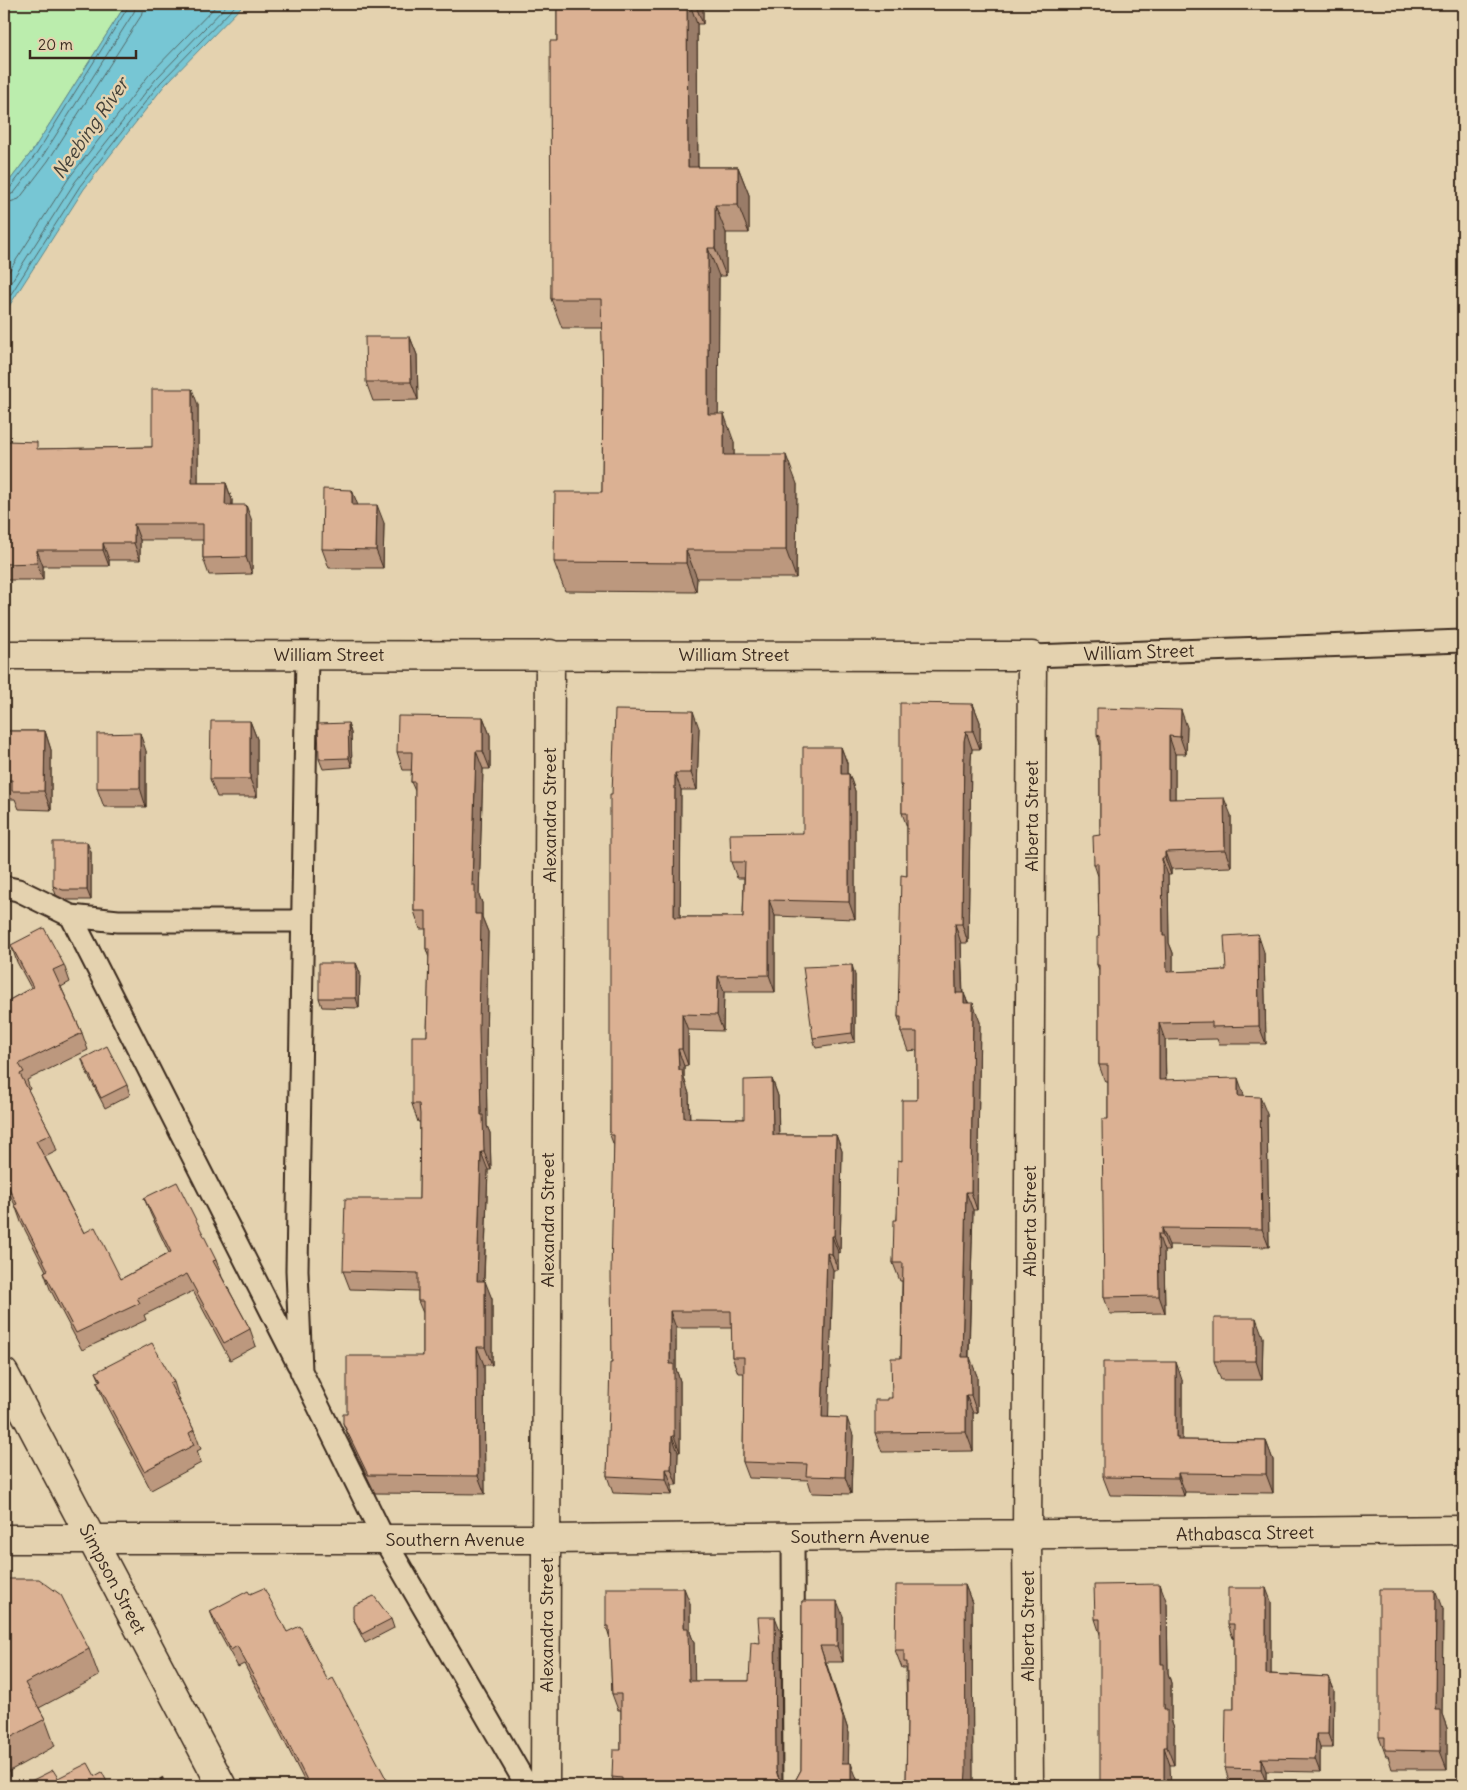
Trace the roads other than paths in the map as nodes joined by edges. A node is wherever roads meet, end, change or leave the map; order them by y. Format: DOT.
graph roads {
  1 [pos="1463,641"];
  2 [pos="307,654"];
  3 [pos="550,654"];
  4 [pos="4,655"];
  5 [pos="1032,656"];
  6 [pos="4,887"];
  7 [pos="71,916"];
  8 [pos="301,921"];
  9 [pos="301,1371"];
  10 [pos="4,1373"];
  11 [pos="1463,1530"];
  12 [pos="1027,1535"];
  13 [pos="793,1537"];
  14 [pos="4,1538"];
  15 [pos="92,1539"];
  16 [pos="384,1539"];
  17 [pos="546,1539"];
  18 [pos="222,1786"];
  19 [pos="527,1786"];
  20 [pos="545,1786"];
  21 [pos="794,1786"];
  22 [pos="1029,1786"];
  1 -- 5 [label="lane, William Street"];
  2 -- 3 [label="street, William Street"];
  2 -- 4 [label="street, William Street"];
  2 -- 8 [label="lane"];
  3 -- 5 [label="street, William Street"];
  3 -- 17 [label="street, Alexandra Street"];
  5 -- 12 [label="street, Alberta Street"];
  6 -- 7 [label="lane"];
  7 -- 8 [label="lane"];
  7 -- 9 [label="lane"];
  8 -- 9 [label="lane"];
  9 -- 16 [label="lane"];
  10 -- 15 [label="street, Simpson Street"];
  11 -- 12 [label="street, Athabasca Street"];
  12 -- 13 [label="street, Southern Avenue"];
  12 -- 22 [label="street, Alberta Street"];
  13 -- 17 [label="street, Southern Avenue"];
  13 -- 21 [label="lane"];
  14 -- 15 [label="street, Southern Avenue"];
  15 -- 16 [label="street, Southern Avenue"];
  15 -- 18 [label="street, Simpson Street"];
  16 -- 17 [label="street, Southern Avenue"];
  16 -- 19 [label="lane"];
  17 -- 20 [label="street, Alexandra Street"];
}
